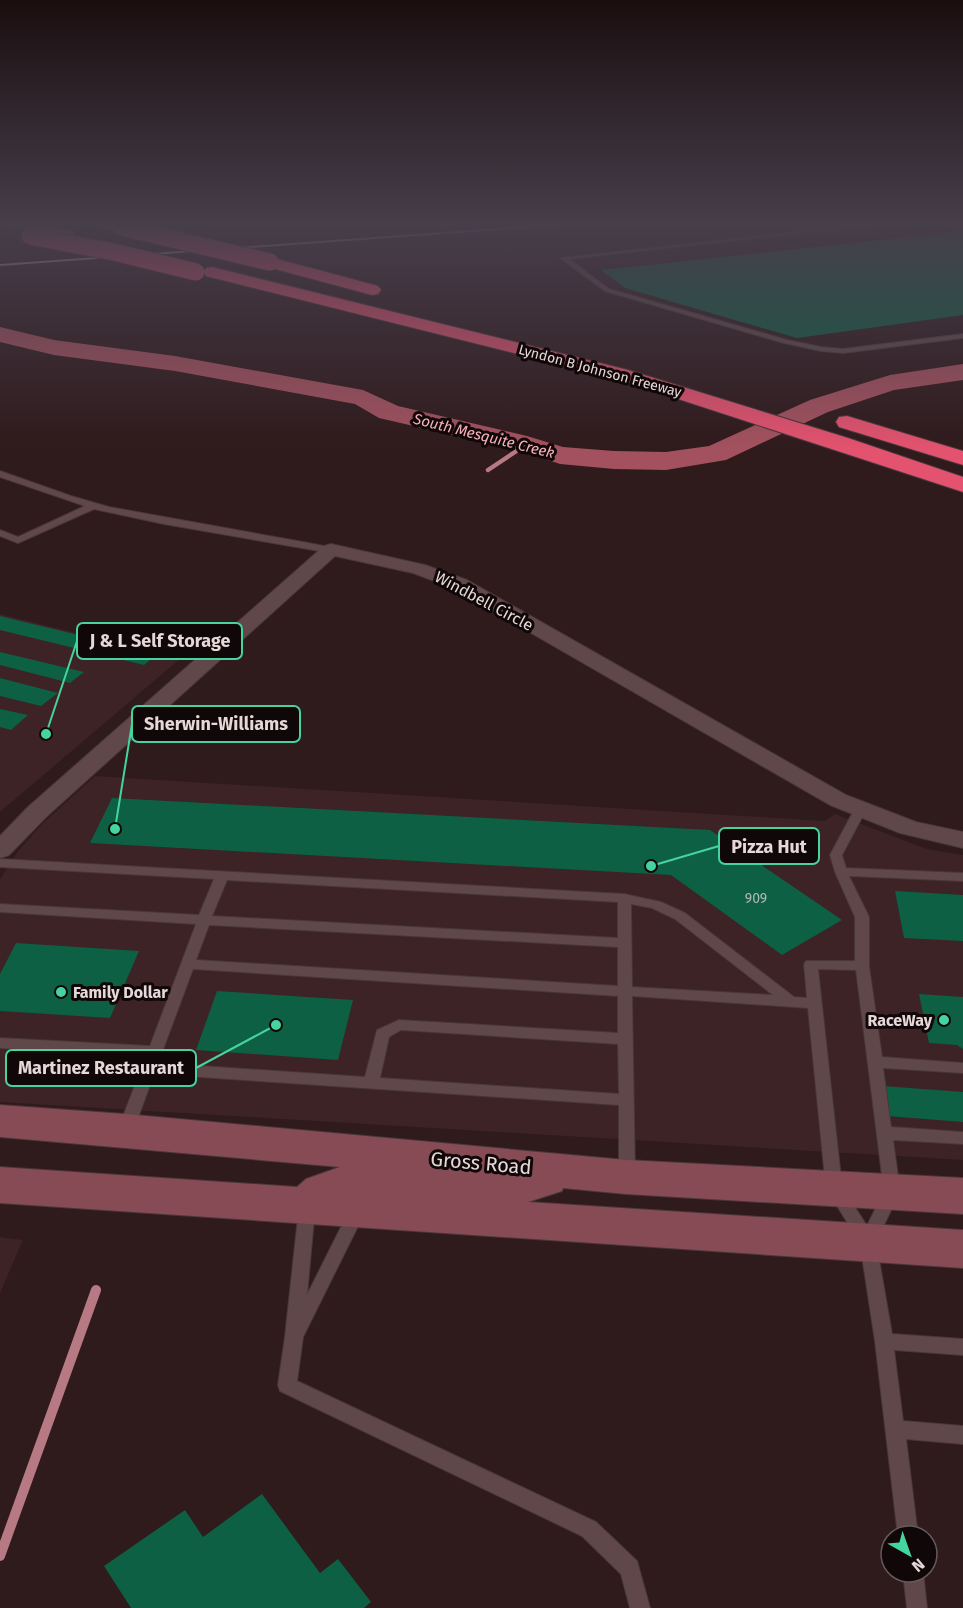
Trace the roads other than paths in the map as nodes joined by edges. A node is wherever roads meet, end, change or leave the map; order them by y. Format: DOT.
graph roads {
  1 [pos="316,299"];
  2 [pos="639,299"];
  3 [pos="963,336"];
  4 [pos="828,416"];
  5 [pos="963,458"];
  6 [pos="0,474"];
  7 [pos="963,485"];
  8 [pos="93,506"];
  9 [pos="0,533"];
  10 [pos="331,550"];
  11 [pos="860,810"];
  12 [pos="963,840"];
  13 [pos="0,850"];
  14 [pos="0,863"];
  15 [pos="841,872"];
  16 [pos="222,876"];
  17 [pos="963,877"];
  18 [pos="624,898"];
  19 [pos="0,908"];
  20 [pos="204,920"];
  21 [pos="625,943"];
  22 [pos="188,964"];
  23 [pos="862,966"];
  24 [pos="626,992"];
  25 [pos="791,1002"];
  26 [pos="815,1003"];
  27 [pos="627,1039"];
  28 [pos="0,1043"];
  29 [pos="155,1052"];
  30 [pos="875,1062"];
  31 [pos="149,1068"];
  32 [pos="963,1068"];
  33 [pos="371,1083"];
  34 [pos="627,1100"];
  35 [pos="0,1121"];
  36 [pos="125,1130"];
  37 [pos="884,1133"];
  38 [pos="963,1138"];
  39 [pos="574,1172"];
  40 [pos="627,1177"];
  41 [pos="0,1185"];
  42 [pos="834,1188"];
  43 [pos="892,1191"];
  44 [pos="963,1196"];
  45 [pos="307,1205"];
  46 [pos="359,1209"];
  47 [pos="868,1242"];
  48 [pos="963,1249"];
  49 [pos="294,1337"];
  50 [pos="885,1341"];
  51 [pos="963,1347"];
  52 [pos="895,1429"];
  53 [pos="963,1435"];
  54 [pos="907,1524"];
  55 [pos="914,1584"];
  56 [pos="640,1608"];
  57 [pos="917,1608"];
  1 -- 7 [label="highway, Lyndon B Johnson Freeway"];
  2 -- 3 [label="lane"];
  4 -- 5 [label="highway"];
  6 -- 8 [label="lane"];
  8 -- 9 [label="lane"];
  8 -- 10 [label="lane"];
  10 -- 11 [label="street, Windbell Circle"];
  10 -- 13 [label="street"];
  11 -- 12 [label="street, Windbell Circle"];
  11 -- 15 [label="lane"];
  14 -- 16 [label="lane"];
  15 -- 17 [label="lane"];
  15 -- 23 [label="lane"];
  16 -- 18 [label="lane"];
  16 -- 20 [label="lane"];
  18 -- 21 [label="lane"];
  18 -- 25 [label="lane"];
  19 -- 20 [label="lane"];
  20 -- 21 [label="lane"];
  20 -- 22 [label="lane"];
  21 -- 24 [label="lane"];
  22 -- 24 [label="lane"];
  22 -- 29 [label="lane"];
  23 -- 26 [label="lane"];
  23 -- 30 [label="lane"];
  24 -- 25 [label="lane"];
  24 -- 27 [label="lane"];
  25 -- 26 [label="lane"];
  26 -- 42 [label="lane"];
  27 -- 33 [label="lane"];
  27 -- 34 [label="lane"];
  28 -- 29 [label="lane"];
  29 -- 31 [label="lane"];
  30 -- 32 [label="lane"];
  30 -- 37 [label="lane"];
  31 -- 33 [label="lane"];
  31 -- 36 [label="lane"];
  33 -- 34 [label="lane"];
  34 -- 40 [label="lane"];
  35 -- 36 [label="main road, Gross Road"];
  36 -- 39 [label="main road, Gross Road"];
  37 -- 38 [label="lane"];
  37 -- 43 [label="lane"];
  39 -- 40 [label="main road, Gross Road"];
  39 -- 45 [label="main road"];
  40 -- 42 [label="main road, Gross Road"];
  41 -- 45 [label="main road"];
  42 -- 43 [label="main road, Gross Road"];
  42 -- 47 [label="lane"];
  43 -- 44 [label="main road, Gross Road"];
  43 -- 47 [label="lane"];
  45 -- 46 [label="main road"];
  45 -- 49 [label="lane"];
  46 -- 47 [label="main road"];
  46 -- 49 [label="lane"];
  47 -- 48 [label="main road"];
  47 -- 50 [label="lane"];
  49 -- 56 [label="lane"];
  50 -- 51 [label="lane"];
  50 -- 52 [label="lane"];
  52 -- 53 [label="lane"];
  52 -- 54 [label="lane"];
  55 -- 57 [label="lane"];
}
